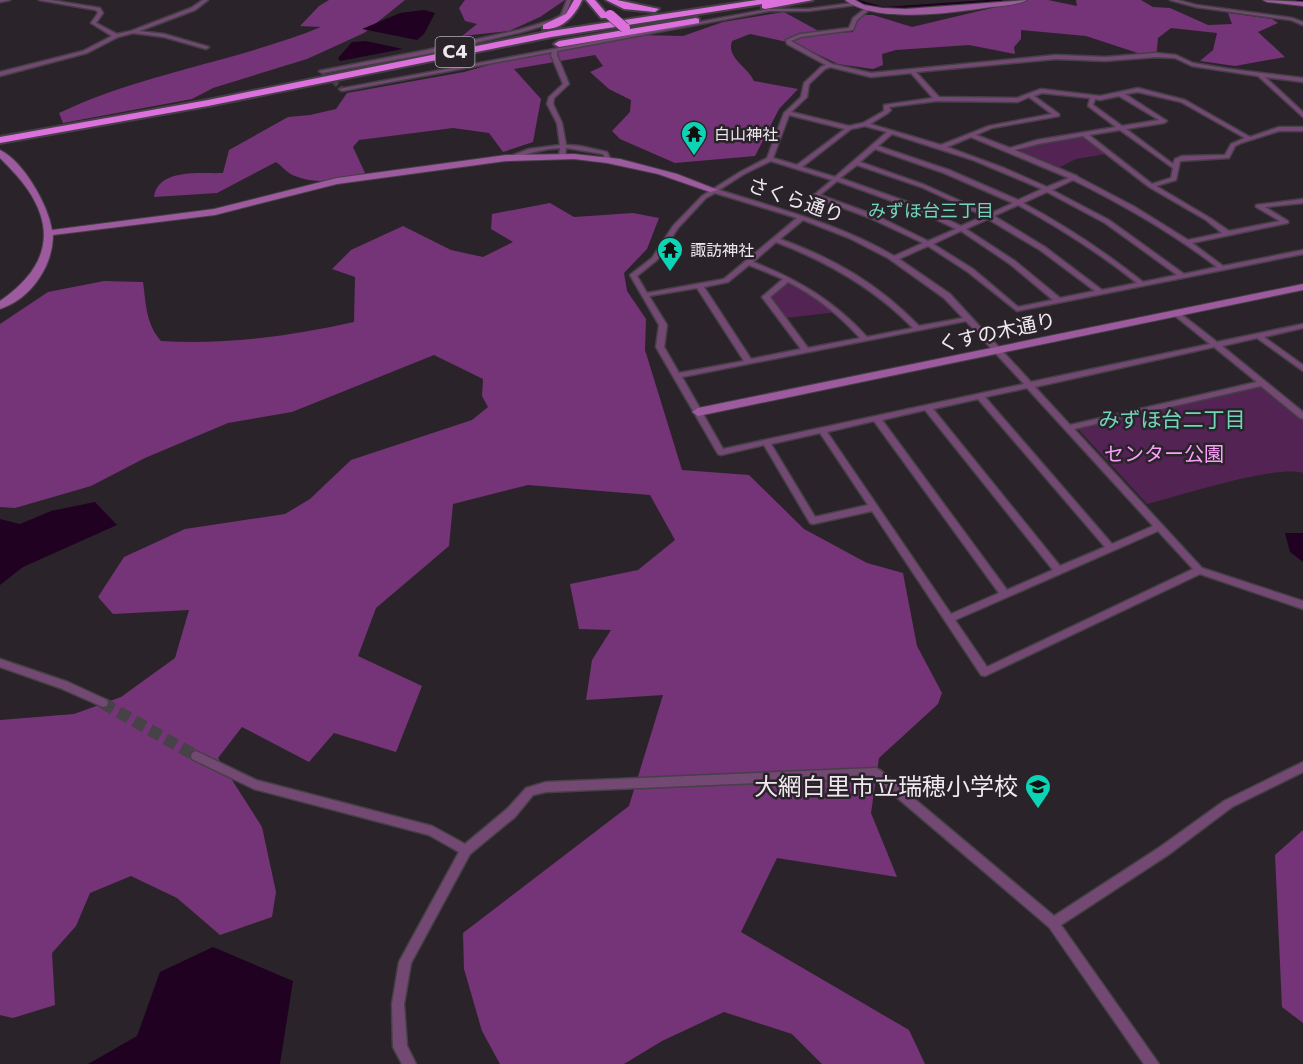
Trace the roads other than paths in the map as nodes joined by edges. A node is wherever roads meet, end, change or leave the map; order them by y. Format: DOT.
graph roads {
  1 [pos="8,0"];
  2 [pos="41,0"];
  3 [pos="206,0"];
  4 [pos="569,0"];
  5 [pos="578,0"];
  6 [pos="590,0"];
  7 [pos="597,0"];
  8 [pos="610,0"];
  9 [pos="748,0"];
  10 [pos="764,0"];
  11 [pos="774,0"];
  12 [pos="809,0"];
  13 [pos="1023,0"];
  14 [pos="1172,0"];
  15 [pos="1267,0"];
  16 [pos="0,1"];
  17 [pos="1287,1"];
  18 [pos="851,2"];
  19 [pos="1303,4"];
  20 [pos="868,9"];
  21 [pos="607,15"];
  22 [pos="1303,24"];
  23 [pos="623,29"];
  24 [pos="133,32"];
  25 [pos="116,36"];
  26 [pos="206,47"];
  27 [pos="555,50"];
  28 [pos="396,62"];
  29 [pos="830,65"];
  30 [pos="322,71"];
  31 [pos="912,71"];
  32 [pos="0,74"];
  33 [pos="1261,76"];
  34 [pos="1303,80"];
  35 [pos="342,90"];
  36 [pos="1120,94"];
  37 [pos="1031,96"];
  38 [pos="937,99"];
  39 [pos="1092,99"];
  40 [pos="208,103"];
  41 [pos="787,113"];
  42 [pos="1303,115"];
  43 [pos="138,116"];
  44 [pos="865,124"];
  45 [pos="849,128"];
  46 [pos="1121,128"];
  47 [pos="1303,129"];
  48 [pos="891,132"];
  49 [pos="1084,134"];
  50 [pos="970,135"];
  51 [pos="1250,139"];
  52 [pos="0,140"];
  53 [pos="564,145"];
  54 [pos="874,147"];
  55 [pos="942,147"];
  56 [pos="1010,150"];
  57 [pos="0,153"];
  58 [pos="562,156"];
  59 [pos="506,159"];
  60 [pos="770,159"];
  61 [pos="608,160"];
  62 [pos="855,162"];
  63 [pos="798,167"];
  64 [pos="1174,167"];
  65 [pos="1075,177"];
  66 [pos="836,179"];
  67 [pos="1151,186"];
  68 [pos="1048,189"];
  69 [pos="713,190"];
  70 [pos="1303,201"];
  71 [pos="1021,202"];
  72 [pos="991,215"];
  73 [pos="801,218"];
  74 [pos="961,229"];
  75 [pos="48,233"];
  76 [pos="1227,233"];
  77 [pos="776,240"];
  78 [pos="1186,242"];
  79 [pos="930,243"];
  80 [pos="1303,252"];
  81 [pos="894,259"];
  82 [pos="748,262"];
  83 [pos="1222,268"];
  84 [pos="1183,276"];
  85 [pos="788,278"];
  86 [pos="1142,284"];
  87 [pos="699,285"];
  88 [pos="1303,287"];
  89 [pos="1100,292"];
  90 [pos="645,295"];
  91 [pos="1058,300"];
  92 [pos="0,306"];
  93 [pos="1177,313"];
  94 [pos="968,319"];
  95 [pos="1303,326"];
  96 [pos="918,328"];
  97 [pos="1257,335"];
  98 [pos="865,339"];
  99 [pos="1215,345"];
  100 [pos="997,350"];
  101 [pos="806,351"];
  102 [pos="749,362"];
  103 [pos="1303,369"];
  104 [pos="677,376"];
  105 [pos="1263,383"];
  106 [pos="1029,385"];
  107 [pos="980,396"];
  108 [pos="927,407"];
  109 [pos="698,412"];
  110 [pos="1303,416"];
  111 [pos="876,418"];
  112 [pos="1068,428"];
  113 [pos="822,430"];
  114 [pos="766,442"];
  115 [pos="874,507"];
  116 [pos="1159,526"];
  117 [pos="1111,548"];
  118 [pos="1199,570"];
  119 [pos="1059,571"];
  120 [pos="1005,594"];
  121 [pos="1303,605"];
  122 [pos="949,619"];
  123 [pos="0,663"];
  124 [pos="103,703"];
  125 [pos="196,756"];
  126 [pos="1303,767"];
  127 [pos="465,850"];
  128 [pos="1053,923"];
  129 [pos="409,1064"];
  130 [pos="1152,1064"];
  1 -- 16 [label="street"];
  2 -- 25 [label="street"];
  3 -- 24 [label="street"];
  4 -- 30 [label="street"];
  5 -- 28 [label="highway"];
  6 -- 21 [label="highway"];
  7 -- 21 [label="highway"];
  8 -- 9 [label="highway"];
  10 -- 28 [label="highway, C4"];
  11 -- 40 [label="highway, C4"];
  12 -- 23 [label="highway"];
  13 -- 20 [label="street"];
  14 -- 22 [label="street"];
  15 -- 17 [label="street"];
  17 -- 19 [label="street"];
  18 -- 20 [label="street"];
  18 -- 27 [label="street"];
  20 -- 29 [label="street"];
  21 -- 23 [label="highway"];
  23 -- 40 [label="highway"];
  24 -- 25 [label="street"];
  24 -- 26 [label="street"];
  25 -- 32 [label="street"];
  27 -- 35 [label="street"];
  27 -- 53 [label="street"];
  28 -- 43 [label="highway, C4"];
  29 -- 31 [label="street"];
  29 -- 41 [label="street"];
  31 -- 33 [label="street"];
  31 -- 38 [label="street"];
  33 -- 34 [label="street"];
  33 -- 42 [label="street"];
  36 -- 39 [label="street"];
  36 -- 46 [label="street"];
  36 -- 51 [label="street"];
  37 -- 38 [label="street"];
  37 -- 39 [label="street"];
  37 -- 50 [label="street"];
  38 -- 44 [label="street"];
  39 -- 46 [label="street"];
  40 -- 43 [label="highway, C4"];
  41 -- 45 [label="street"];
  41 -- 60 [label="street"];
  43 -- 52 [label="highway, C4"];
  44 -- 45 [label="street"];
  44 -- 48 [label="street"];
  45 -- 63 [label="street"];
  46 -- 49 [label="street"];
  46 -- 64 [label="street"];
  47 -- 51 [label="street"];
  48 -- 54 [label="street"];
  48 -- 55 [label="street"];
  49 -- 56 [label="street"];
  49 -- 67 [label="street"];
  50 -- 55 [label="street"];
  50 -- 56 [label="street"];
  51 -- 64 [label="street"];
  53 -- 58 [label="street"];
  53 -- 59 [label="street"];
  53 -- 61 [label="street"];
  54 -- 62 [label="street"];
  54 -- 71 [label="street"];
  55 -- 68 [label="street"];
  56 -- 65 [label="street"];
  57 -- 75 [label="street"];
  58 -- 59 [label="street"];
  58 -- 61 [label="street"];
  59 -- 75 [label="street"];
  60 -- 63 [label="street"];
  60 -- 69 [label="street"];
  61 -- 69 [label="street"];
  62 -- 66 [label="street"];
  62 -- 72 [label="street"];
  63 -- 66 [label="street"];
  64 -- 67 [label="street"];
  65 -- 68 [label="street"];
  65 -- 78 [label="street"];
  66 -- 74 [label="street"];
  66 -- 79 [label="street"];
  67 -- 76 [label="street"];
  68 -- 71 [label="street"];
  68 -- 84 [label="street"];
  69 -- 73 [label="street, さくら通り"];
  69 -- 90 [label="street"];
  70 -- 76 [label="street"];
  71 -- 72 [label="street"];
  71 -- 86 [label="street"];
  72 -- 74 [label="street"];
  72 -- 89 [label="street"];
  73 -- 77 [label="street"];
  73 -- 81 [label="street, さくら通り"];
  74 -- 79 [label="street"];
  74 -- 91 [label="street"];
  75 -- 92 [label="street"];
  76 -- 78 [label="street"];
  77 -- 82 [label="street"];
  77 -- 96 [label="street"];
  78 -- 83 [label="street"];
  79 -- 81 [label="street"];
  79 -- 91 [label="street"];
  80 -- 83 [label="street"];
  81 -- 94 [label="street, さくら通り"];
  82 -- 85 [label="street"];
  82 -- 87 [label="street"];
  83 -- 84 [label="street"];
  84 -- 86 [label="street"];
  85 -- 98 [label="street"];
  85 -- 101 [label="street"];
  86 -- 89 [label="street"];
  87 -- 90 [label="street"];
  87 -- 102 [label="street"];
  88 -- 93 [label="street, くすの木通り"];
  89 -- 91 [label="street"];
  90 -- 104 [label="street"];
  93 -- 99 [label="street"];
  93 -- 100 [label="street, くすの木通り"];
  94 -- 96 [label="street"];
  94 -- 100 [label="street, さくら通り"];
  95 -- 97 [label="street"];
  96 -- 98 [label="street"];
  97 -- 99 [label="street"];
  97 -- 103 [label="street"];
  98 -- 101 [label="street"];
  99 -- 105 [label="street"];
  99 -- 106 [label="street"];
  100 -- 106 [label="street, さくら通り"];
  100 -- 109 [label="street, くすの木通り"];
  101 -- 102 [label="street"];
  102 -- 104 [label="street"];
  104 -- 109 [label="street"];
  105 -- 110 [label="street"];
  105 -- 112 [label="street"];
  106 -- 107 [label="street"];
  106 -- 112 [label="street, さくら通り"];
  107 -- 108 [label="street"];
  107 -- 117 [label="street"];
  108 -- 111 [label="street"];
  108 -- 119 [label="street"];
  109 -- 114 [label="street"];
  111 -- 113 [label="street"];
  111 -- 120 [label="street"];
  112 -- 116 [label="street, さくら通り"];
  113 -- 114 [label="street"];
  113 -- 115 [label="street"];
  114 -- 115 [label="street"];
  115 -- 122 [label="street"];
  116 -- 117 [label="street"];
  116 -- 118 [label="street, さくら通り"];
  117 -- 119 [label="street"];
  118 -- 121 [label="street"];
  118 -- 122 [label="street"];
  119 -- 120 [label="street"];
  120 -- 122 [label="street"];
  123 -- 124 [label="street"];
  125 -- 127 [label="street"];
  126 -- 128 [label="street"];
  127 -- 128 [label="street"];
  127 -- 129 [label="street"];
  128 -- 130 [label="street"];
}
